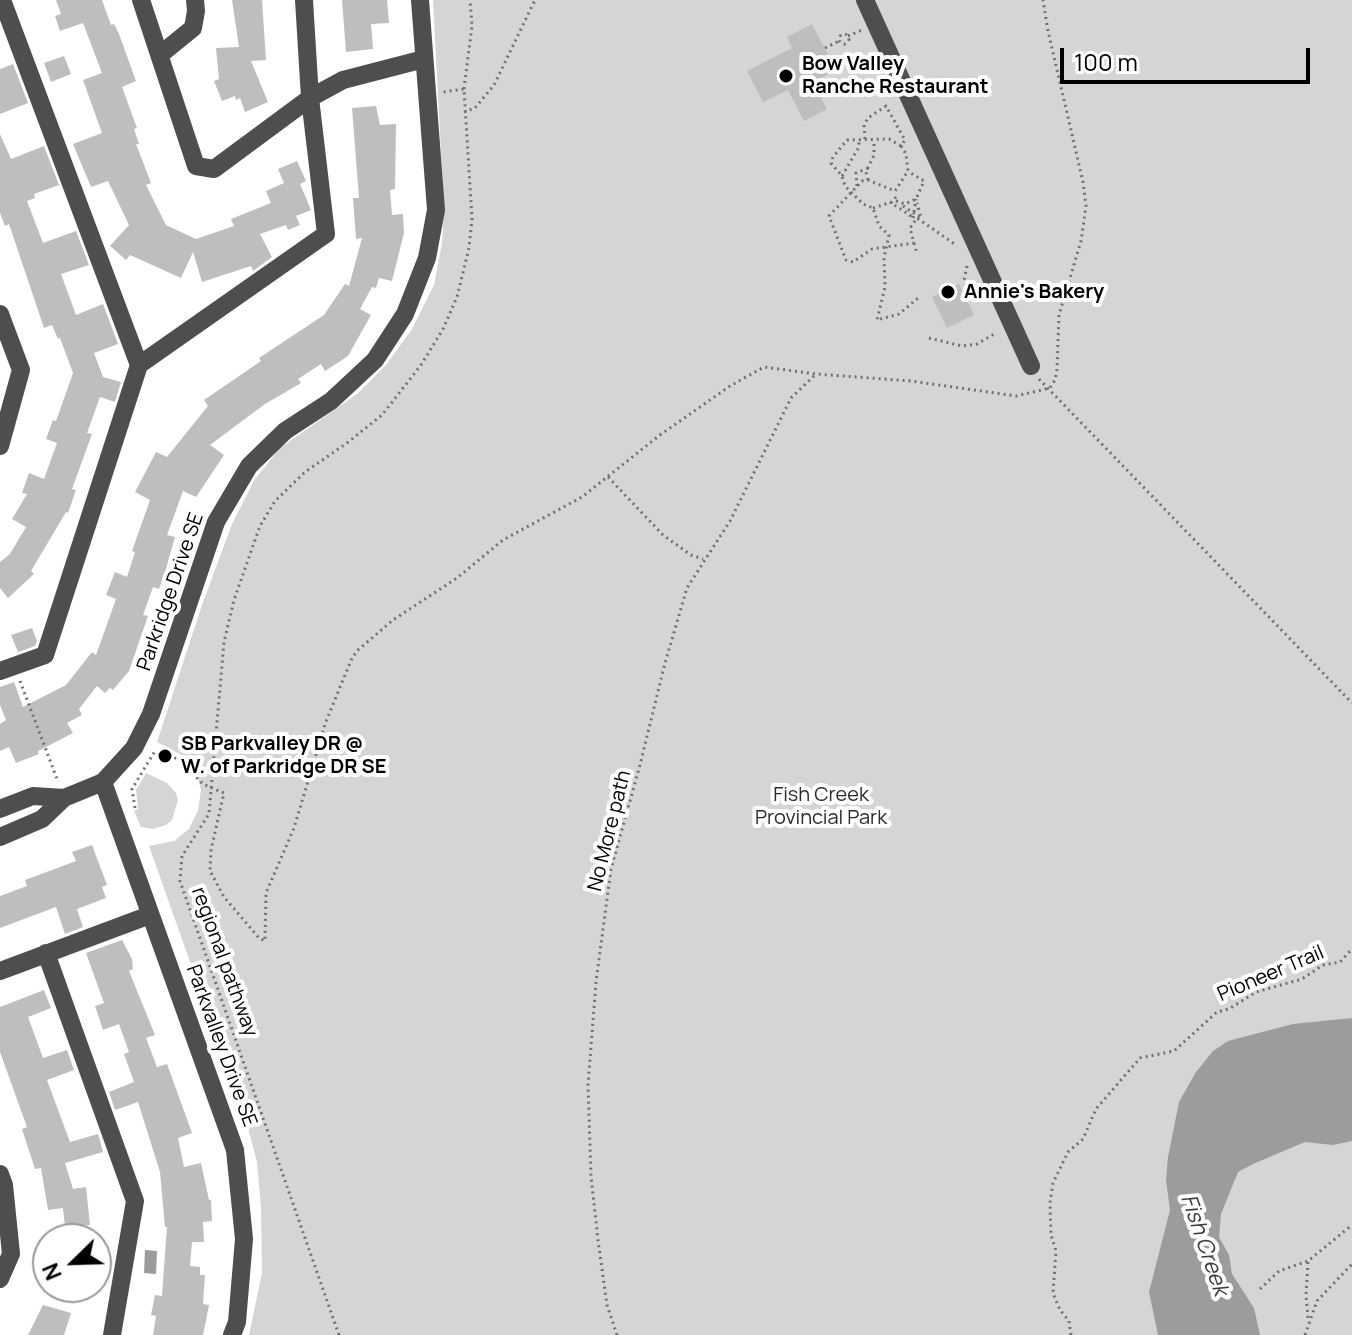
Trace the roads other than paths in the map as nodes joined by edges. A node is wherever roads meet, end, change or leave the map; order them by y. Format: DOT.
graph roads {
  1 [pos="2,0"];
  2 [pos="141,0"];
  3 [pos="195,0"];
  4 [pos="304,0"];
  5 [pos="420,0"];
  6 [pos="865,0"];
  7 [pos="161,54"];
  8 [pos="424,59"];
  9 [pos="310,98"];
  10 [pos="0,314"];
  11 [pos="139,365"];
  12 [pos="1031,366"];
  13 [pos="0,446"];
  14 [pos="4,667"];
  15 [pos="103,782"];
  16 [pos="64,798"];
  17 [pos="0,809"];
  18 [pos="0,837"];
  19 [pos="150,915"];
  20 [pos="46,953"];
  21 [pos="0,971"];
  22 [pos="0,1174"];
  23 [pos="0,1279"];
  24 [pos="112,1335"];
  25 [pos="232,1335"];
  1 -- 11 [label="street"];
  2 -- 7 [label="street"];
  3 -- 7 [label="street"];
  4 -- 9 [label="street"];
  5 -- 8 [label="street, Parkridge Drive SE"];
  6 -- 12 [label="street"];
  7 -- 9 [label="street"];
  8 -- 9 [label="street"];
  8 -- 15 [label="street, Parkridge Drive SE"];
  9 -- 11 [label="street"];
  10 -- 13 [label="street"];
  11 -- 14 [label="street"];
  15 -- 16 [label="street"];
  15 -- 19 [label="street, Parkvalley Drive SE"];
  16 -- 17 [label="street"];
  16 -- 18 [label="street"];
  19 -- 20 [label="street"];
  19 -- 25 [label="street, Parkvalley Drive SE"];
  20 -- 21 [label="street"];
  20 -- 24 [label="street"];
  22 -- 23 [label="street"];
}
